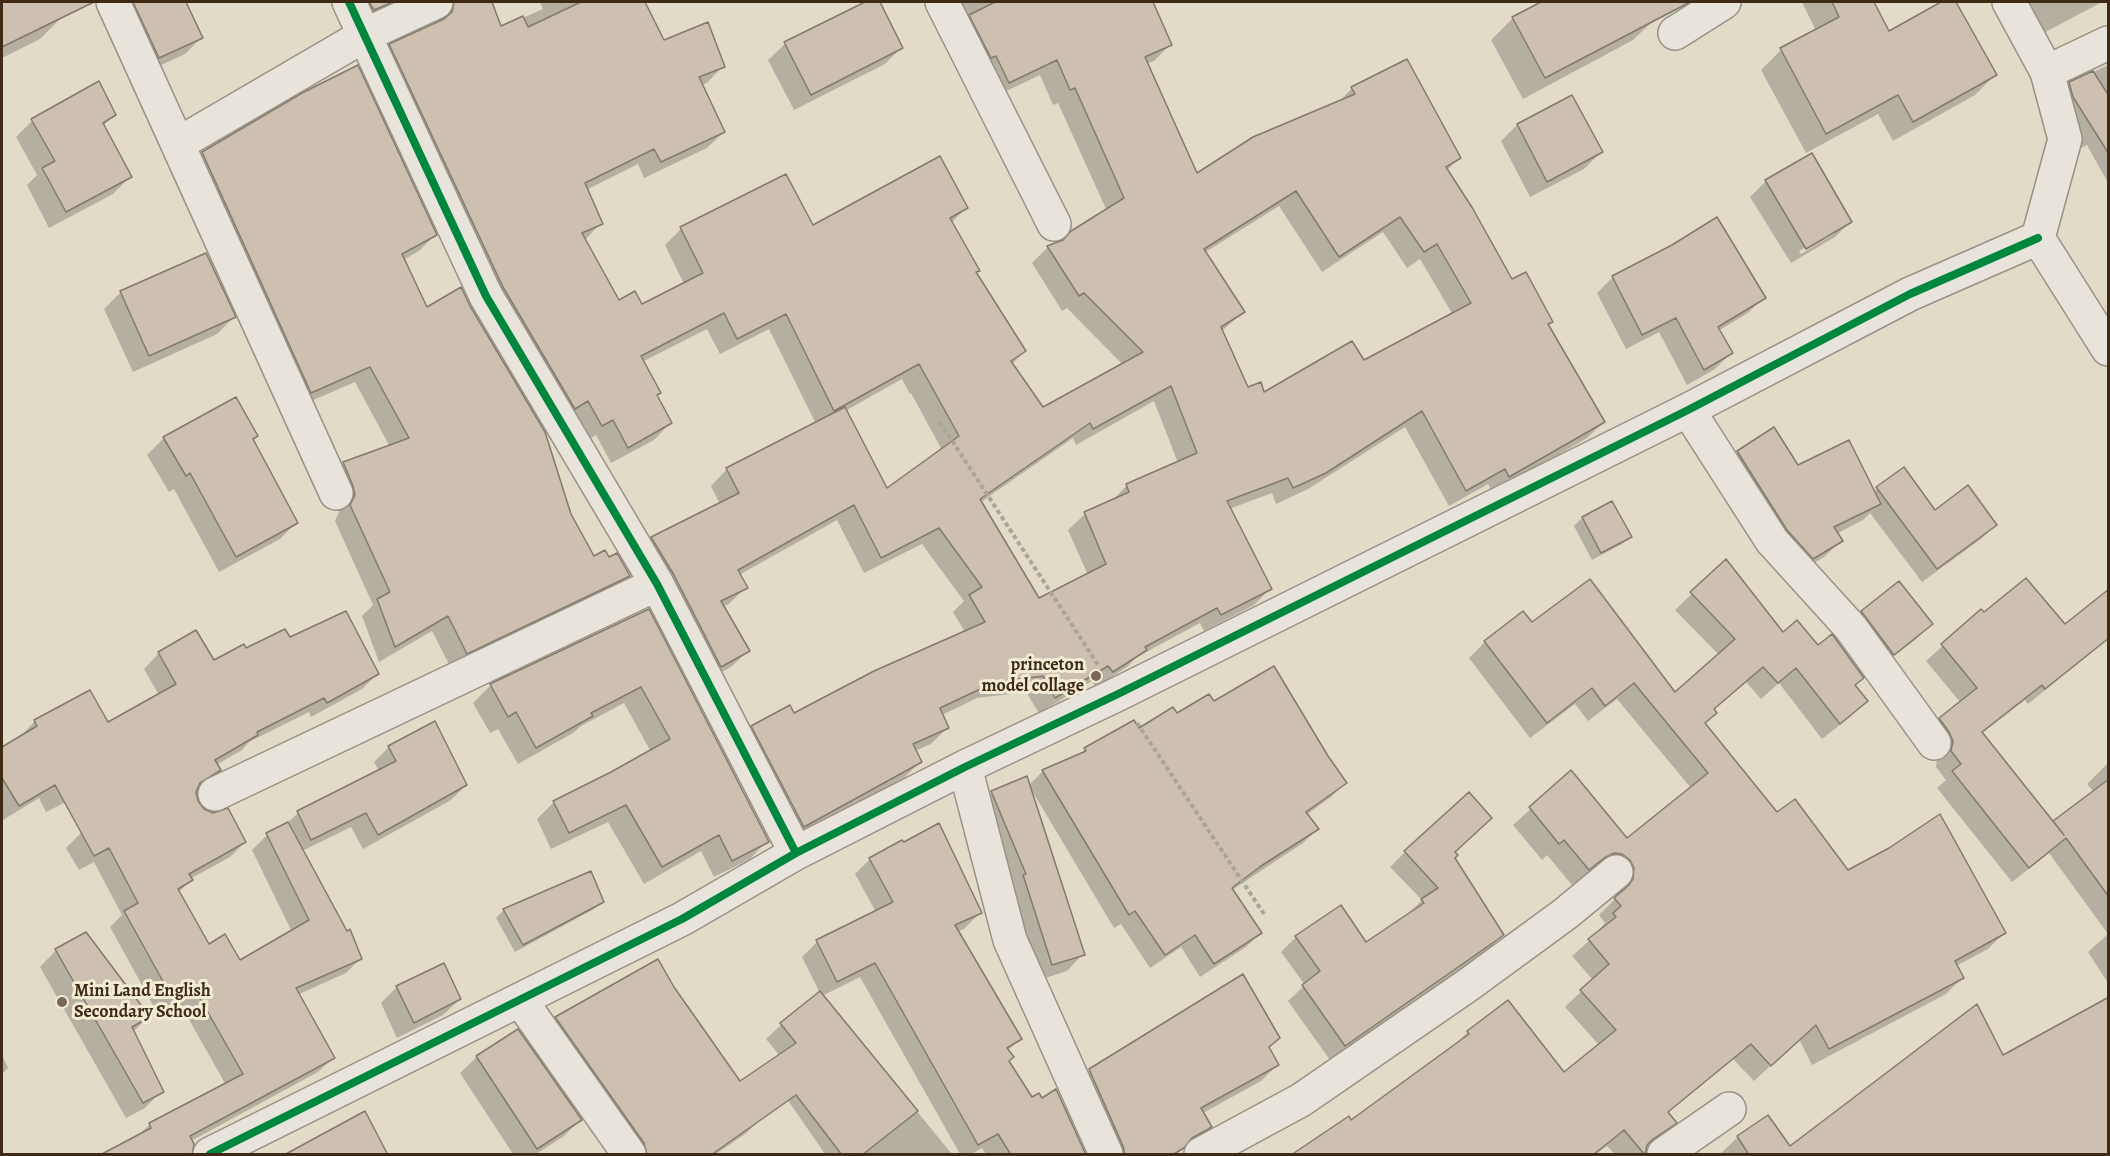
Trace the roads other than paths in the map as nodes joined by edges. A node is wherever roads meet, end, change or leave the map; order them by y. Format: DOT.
graph roads {
  1 [pos="113,2"];
  2 [pos="349,2"];
  3 [pos="436,2"];
  4 [pos="942,2"];
  5 [pos="1724,2"];
  6 [pos="2009,2"];
  7 [pos="1675,33"];
  8 [pos="365,35"];
  9 [pos="2109,43"];
  10 [pos="2047,72"];
  11 [pos="178,144"];
  12 [pos="1054,224"];
  13 [pos="2038,238"];
  14 [pos="2109,349"];
  15 [pos="1688,410"];
  16 [pos="336,493"];
  17 [pos="657,584"];
  18 [pos="1934,743"];
  19 [pos="965,767"];
  20 [pos="215,794"];
  21 [pos="796,853"];
  22 [pos="1616,872"];
  23 [pos="521,1001"];
  24 [pos="1729,1109"];
  25 [pos="1105,1154"];
  26 [pos="210,1155"];
  27 [pos="629,1155"];
  28 [pos="1201,1155"];
  29 [pos="1664,1155"];
  1 -- 11 [label="street"];
  2 -- 8 [label="street"];
  3 -- 8 [label="street"];
  4 -- 12 [label="street"];
  5 -- 7 [label="street"];
  6 -- 10 [label="street"];
  8 -- 11 [label="street"];
  8 -- 17 [label="street"];
  9 -- 10 [label="street"];
  10 -- 13 [label="street"];
  11 -- 16 [label="street"];
  13 -- 14 [label="street"];
  13 -- 15 [label="street"];
  15 -- 18 [label="street"];
  15 -- 19 [label="street"];
  17 -- 20 [label="street"];
  17 -- 21 [label="street"];
  19 -- 21 [label="street"];
  19 -- 25 [label="street"];
  21 -- 23 [label="street"];
  22 -- 28 [label="street"];
  23 -- 26 [label="street"];
  23 -- 27 [label="street"];
  24 -- 29 [label="street"];
}
